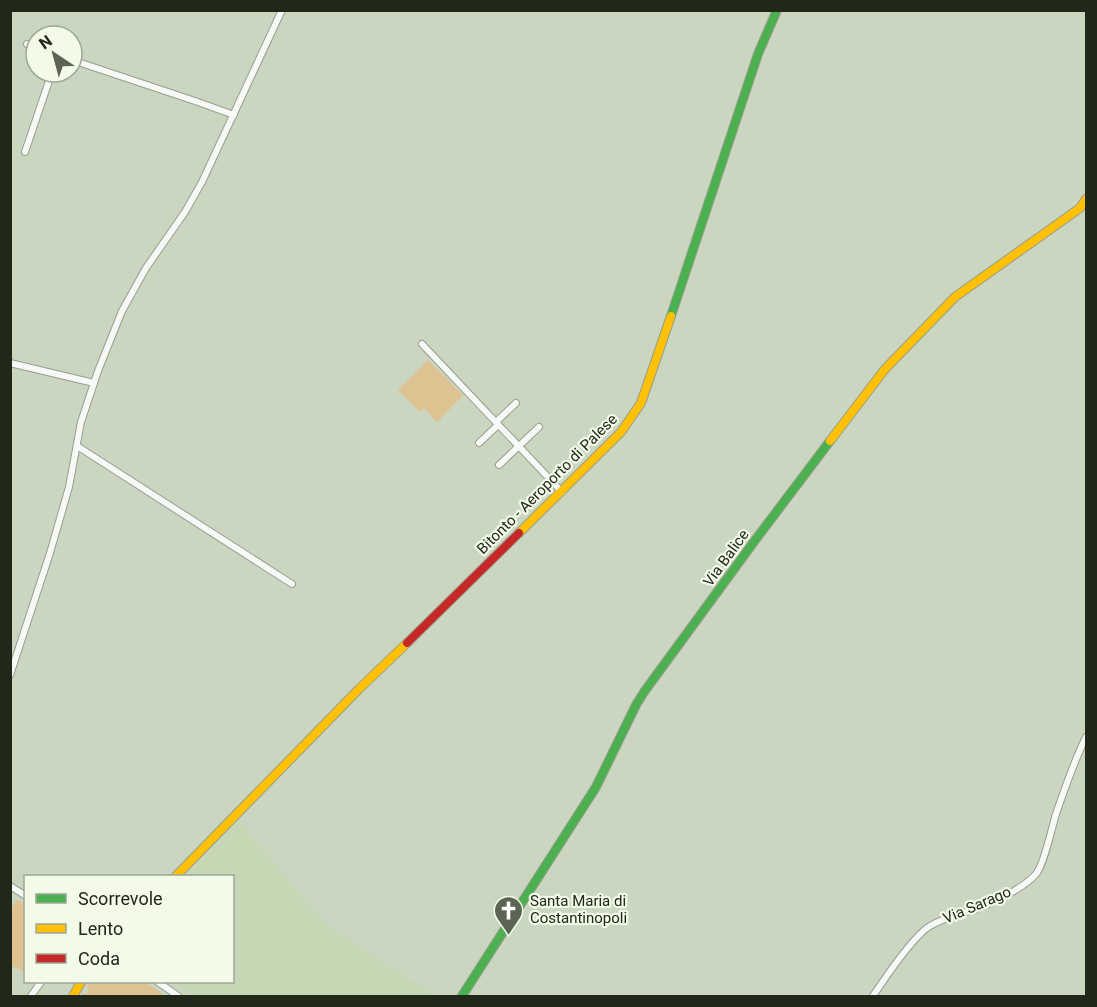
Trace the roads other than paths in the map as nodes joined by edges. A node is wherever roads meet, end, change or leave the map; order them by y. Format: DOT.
graph roads {
  1 [pos="282,10"];
  2 [pos="777,10"];
  3 [pos="84,64"];
  4 [pos="48,84"];
  5 [pos="234,115"];
  6 [pos="25,152"];
  7 [pos="1086,199"];
  8 [pos="422,344"];
  9 [pos="10,363"];
  10 [pos="94,383"];
  11 [pos="516,403"];
  12 [pos="497,423"];
  13 [pos="539,427"];
  14 [pos="479,442"];
  15 [pos="77,446"];
  16 [pos="518,446"];
  17 [pos="499,465"];
  18 [pos="562,492"];
  19 [pos="292,584"];
  20 [pos="10,675"];
  21 [pos="1086,737"];
  22 [pos="177,875"];
  23 [pos="10,886"];
  24 [pos="24,895"];
  25 [pos="39,983"];
  26 [pos="161,983"];
  27 [pos="165,986"];
  28 [pos="31,996"];
  29 [pos="171,996"];
  30 [pos="178,996"];
  31 [pos="462,996"];
  32 [pos="873,996"];
  1 -- 5 [label="street"];
  2 -- 18 [label="main road, Bitonto - Aeroporto di Palese"];
  3 -- 5 [label="street"];
  4 -- 6 [label="street"];
  5 -- 10 [label="street"];
  7 -- 31 [label="main road, Via Balice"];
  8 -- 12 [label="street"];
  9 -- 10 [label="street"];
  10 -- 15 [label="street"];
  11 -- 12 [label="street"];
  12 -- 14 [label="street"];
  12 -- 16 [label="street"];
  13 -- 16 [label="street"];
  15 -- 19 [label="street"];
  15 -- 20 [label="street"];
  16 -- 17 [label="street"];
  16 -- 18 [label="street"];
  18 -- 22 [label="main road, Bitonto - Aeroporto di Palese"];
  21 -- 32 [label="street, Via Sarago"];
  23 -- 24 [label="street"];
  25 -- 28 [label="street"];
  26 -- 27 [label="street"];
  27 -- 29 [label="street"];
  27 -- 30 [label="street"];
}
